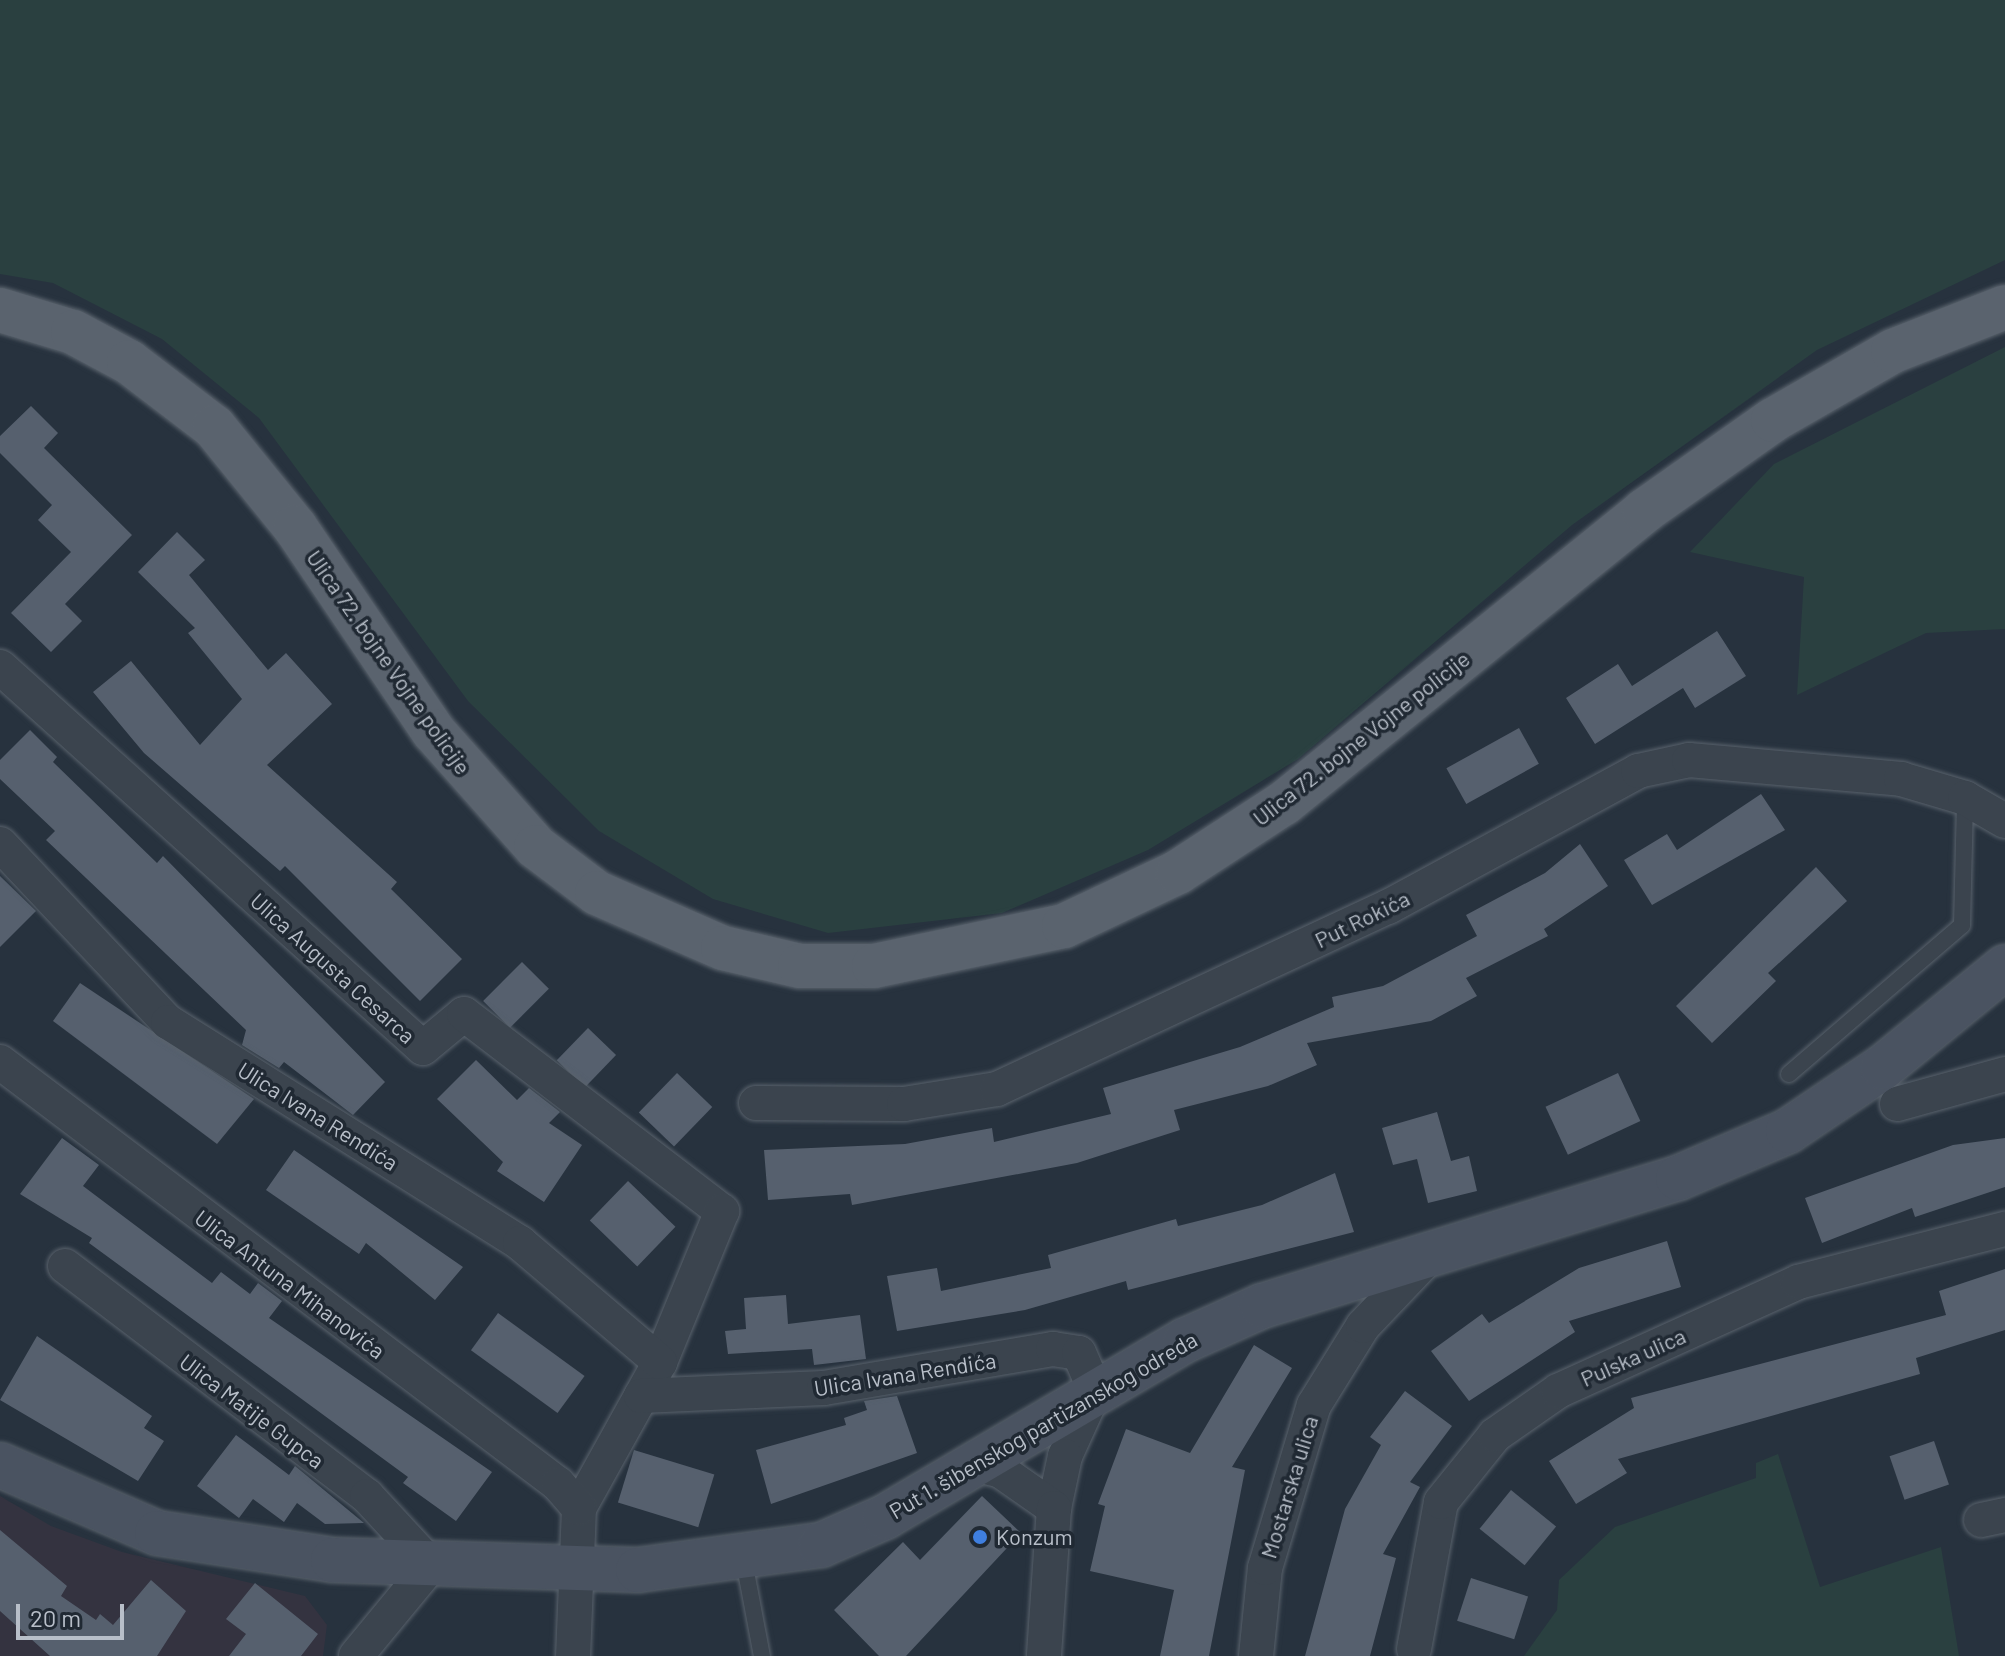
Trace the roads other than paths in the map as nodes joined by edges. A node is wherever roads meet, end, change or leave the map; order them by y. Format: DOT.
graph roads {
  1 [pos="2005,307"];
  2 [pos="0,310"];
  3 [pos="0,667"];
  4 [pos="1965,798"];
  5 [pos="2005,821"];
  6 [pos="0,844"];
  7 [pos="2005,967"];
  8 [pos="0,1062"];
  9 [pos="1789,1074"];
  10 [pos="2005,1074"];
  11 [pos="756,1103"];
  12 [pos="1897,1104"];
  13 [pos="2005,1229"];
  14 [pos="1425,1261"];
  15 [pos="65,1266"];
  16 [pos="660,1362"];
  17 [pos="1095,1390"];
  18 [pos="641,1396"];
  19 [pos="970,1463"];
  20 [pos="0,1465"];
  21 [pos="579,1508"];
  22 [pos="1054,1508"];
  23 [pos="744,1561"];
  24 [pos="431,1565"];
  25 [pos="577,1568"];
  26 [pos="1414,1649"];
  27 [pos="356,1656"];
  28 [pos="573,1656"];
  29 [pos="762,1656"];
  30 [pos="1044,1656"];
  31 [pos="1256,1656"];
  1 -- 2 [label="main road, Ulica 72. bojne Vojne policije"];
  3 -- 16 [label="street, Ulica Augusta Cesarca"];
  4 -- 5 [label="street, Put Rokića"];
  4 -- 9 [label="lane"];
  4 -- 11 [label="street, Put Rokića"];
  6 -- 16 [label="street, Ulica Ivana Rendića"];
  7 -- 14 [label="street, Put 1. šibenskog partizanskog odreda"];
  8 -- 21 [label="street, Ulica Antuna Mihanovića"];
  10 -- 12 [label="street"];
  13 -- 26 [label="street, Pulska ulica"];
  14 -- 17 [label="street, Put 1. šibenskog partizanskog odreda"];
  14 -- 31 [label="street, Mostarska ulica"];
  15 -- 24 [label="street, Ulica Matije Gupca"];
  16 -- 18 [label="street"];
  17 -- 18 [label="street, Ulica Ivana Rendića"];
  17 -- 19 [label="street, Put 1. šibenskog partizanskog odreda"];
  17 -- 22 [label="street"];
  18 -- 21 [label="street"];
  19 -- 22 [label="street"];
  19 -- 23 [label="street, Put 1. šibenskog partizanskog odreda"];
  20 -- 24 [label="street"];
  21 -- 25 [label="street"];
  22 -- 30 [label="street"];
  23 -- 25 [label="street, Put 1. šibenskog partizanskog odreda"];
  23 -- 29 [label="lane"];
  24 -- 25 [label="street"];
  24 -- 27 [label="street"];
  25 -- 28 [label="street"];
}
